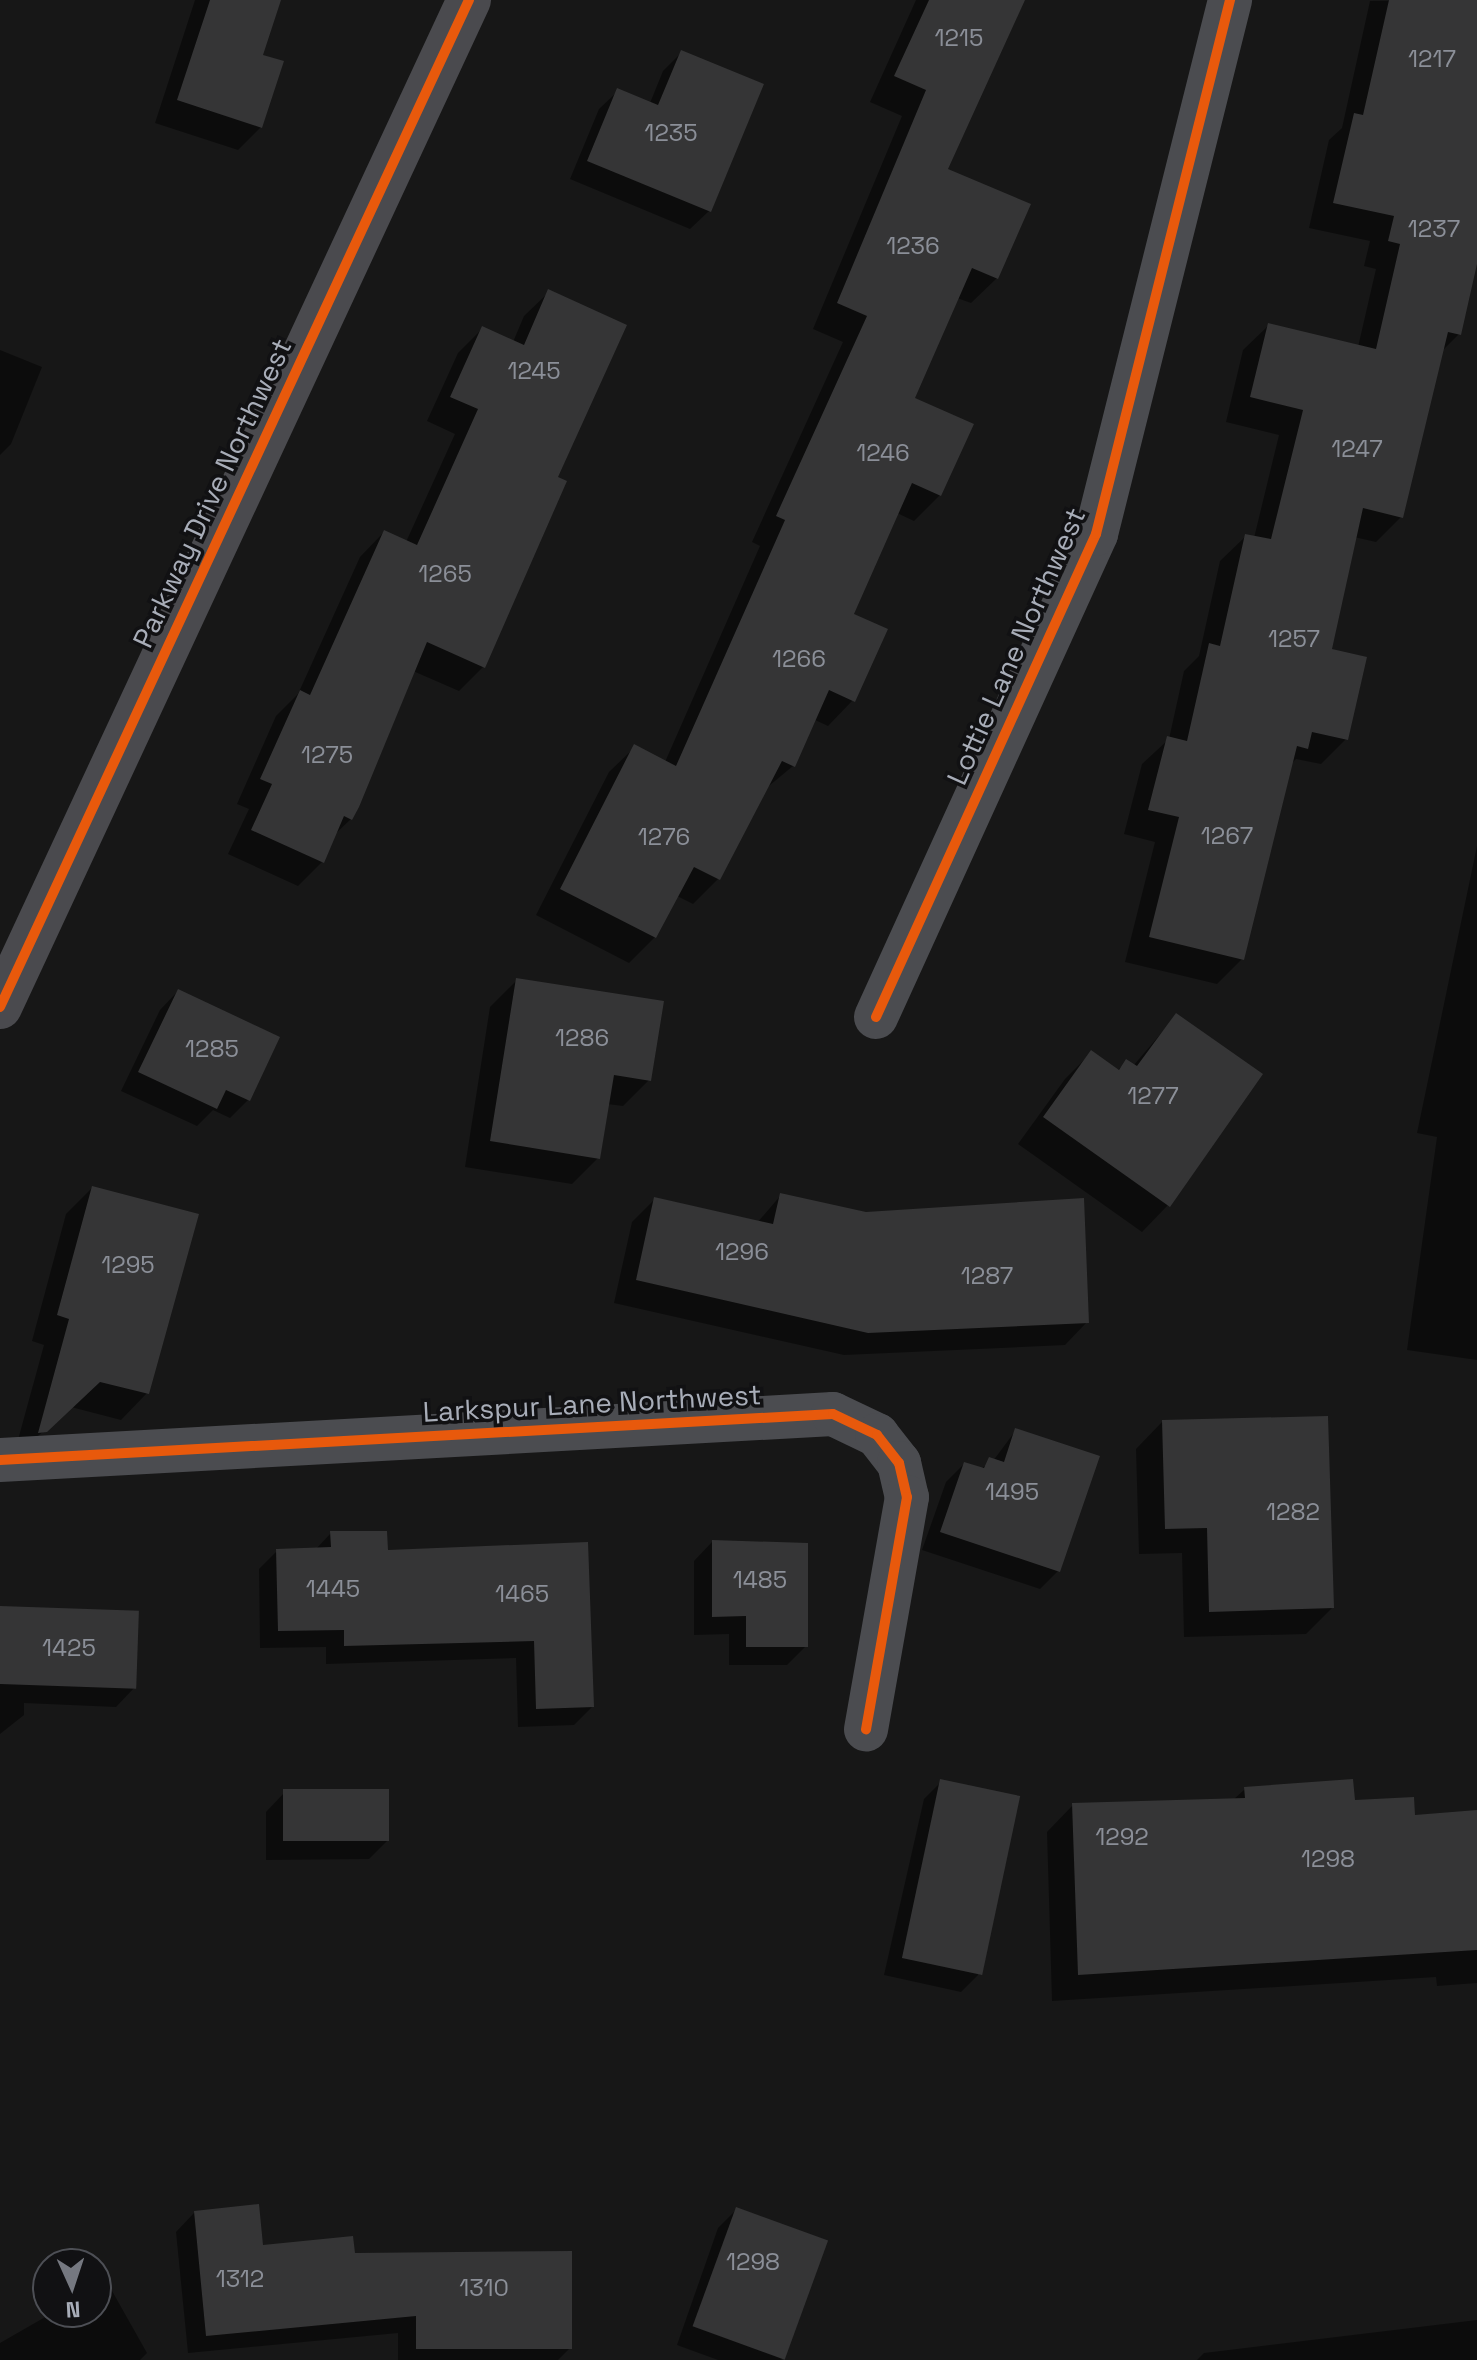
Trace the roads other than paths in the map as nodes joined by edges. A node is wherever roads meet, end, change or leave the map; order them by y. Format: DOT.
graph roads {
  1 [pos="469,0"];
  2 [pos="1230,0"];
  3 [pos="0,1007"];
  4 [pos="876,1017"];
  5 [pos="0,1460"];
  6 [pos="866,1729"];
  1 -- 3 [label="street, Parkway Drive Northwest"];
  2 -- 4 [label="street, Lottie Lane Northwest"];
  5 -- 6 [label="street, Larkspur Lane Northwest"];
}
